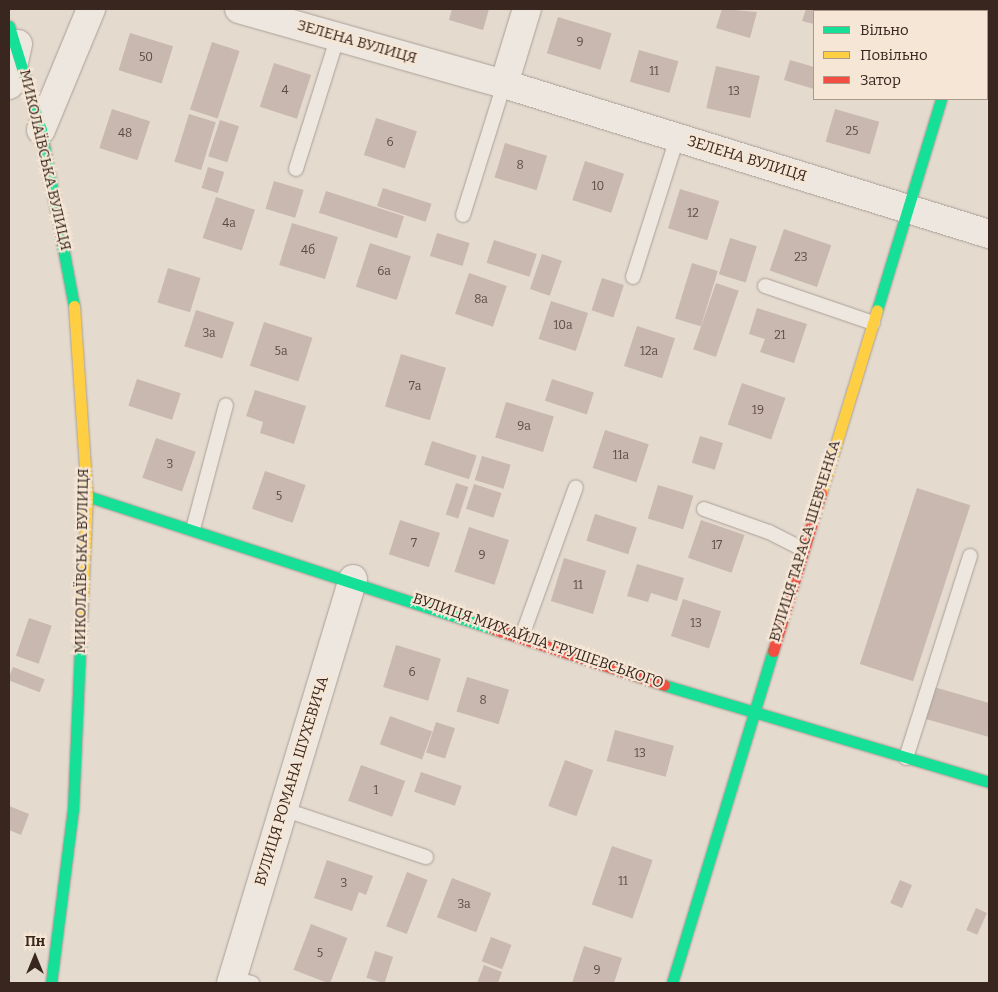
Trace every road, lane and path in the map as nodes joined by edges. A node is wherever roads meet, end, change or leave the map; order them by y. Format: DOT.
graph roads {
  1 [pos="91,9"];
  2 [pos="239,9"];
  3 [pos="527,9"];
  4 [pos="13,35"];
  5 [pos="338,36"];
  6 [pos="504,84"];
  7 [pos="9,85"];
  8 [pos="941,100"];
  9 [pos="41,130"];
  10 [pos="677,138"];
  11 [pos="296,169"];
  12 [pos="909,209"];
  13 [pos="463,215"];
  14 [pos="989,234"];
  15 [pos="633,277"];
  16 [pos="764,286"];
  17 [pos="873,323"];
  18 [pos="226,405"];
  19 [pos="576,487"];
  20 [pos="87,496"];
  21 [pos="704,509"];
  22 [pos="193,529"];
  23 [pos="802,550"];
  24 [pos="970,556"];
  25 [pos="353,579"];
  26 [pos="522,636"];
  27 [pos="751,713"];
  28 [pos="906,758"];
  29 [pos="989,782"];
  30 [pos="284,809"];
  31 [pos="426,857"];
  32 [pos="239,981"];
  33 [pos="51,983"];
  34 [pos="672,983"];
  1 -- 9 [label="street"];
  2 -- 5 [label="street, ЗЕЛЕНА ВУЛИЦЯ"];
  3 -- 6 [label="street"];
  4 -- 7 [label="street"];
  4 -- 9 [label="street, МИКОЛАЇВСЬКА ВУЛИЦЯ"];
  5 -- 6 [label="street, ЗЕЛЕНА ВУЛИЦЯ"];
  5 -- 11 [label="lane"];
  6 -- 10 [label="street, ЗЕЛЕНА ВУЛИЦЯ"];
  6 -- 13 [label="lane"];
  8 -- 12 [label="street, ВУЛИЦЯ ТАРАСА ШЕВЧЕНКА"];
  9 -- 20 [label="street, МИКОЛАЇВСЬКА ВУЛИЦЯ"];
  10 -- 12 [label="street, ЗЕЛЕНА ВУЛИЦЯ"];
  10 -- 15 [label="lane"];
  12 -- 14 [label="street, ЗЕЛЕНА ВУЛИЦЯ"];
  12 -- 17 [label="street, ВУЛИЦЯ ТАРАСА ШЕВЧЕНКА"];
  16 -- 17 [label="lane"];
  17 -- 23 [label="street, ВУЛИЦЯ ТАРАСА ШЕВЧЕНКА"];
  18 -- 22 [label="lane"];
  19 -- 26 [label="lane"];
  20 -- 22 [label="street, ВУЛИЦЯ МИХАЙЛА ГРУШЕВСЬКОГО"];
  20 -- 33 [label="street, МИКОЛАЇВСЬКА ВУЛИЦЯ"];
  21 -- 23 [label="lane"];
  22 -- 25 [label="street, ВУЛИЦЯ МИХАЙЛА ГРУШЕВСЬКОГО"];
  23 -- 27 [label="street, ВУЛИЦЯ ТАРАСА ШЕВЧЕНКА"];
  24 -- 28 [label="lane"];
  25 -- 26 [label="street, ВУЛИЦЯ МИХАЙЛА ГРУШЕВСЬКОГО"];
  25 -- 30 [label="street, ВУЛИЦЯ РОМАНА ШУХЕВИЧА"];
  26 -- 27 [label="street, ВУЛИЦЯ МИХАЙЛА ГРУШЕВСЬКОГО"];
  27 -- 28 [label="street, ВУЛИЦЯ МИХАЙЛА ГРУШЕВСЬКОГО"];
  27 -- 34 [label="street, ВУЛИЦЯ ТАРАСА ШЕВЧЕНКА"];
  28 -- 29 [label="street, ВУЛИЦЯ МИХАЙЛА ГРУШЕВСЬКОГО"];
  30 -- 31 [label="lane"];
  30 -- 32 [label="street, ВУЛИЦЯ РОМАНА ШУХЕВИЧА"];
}
